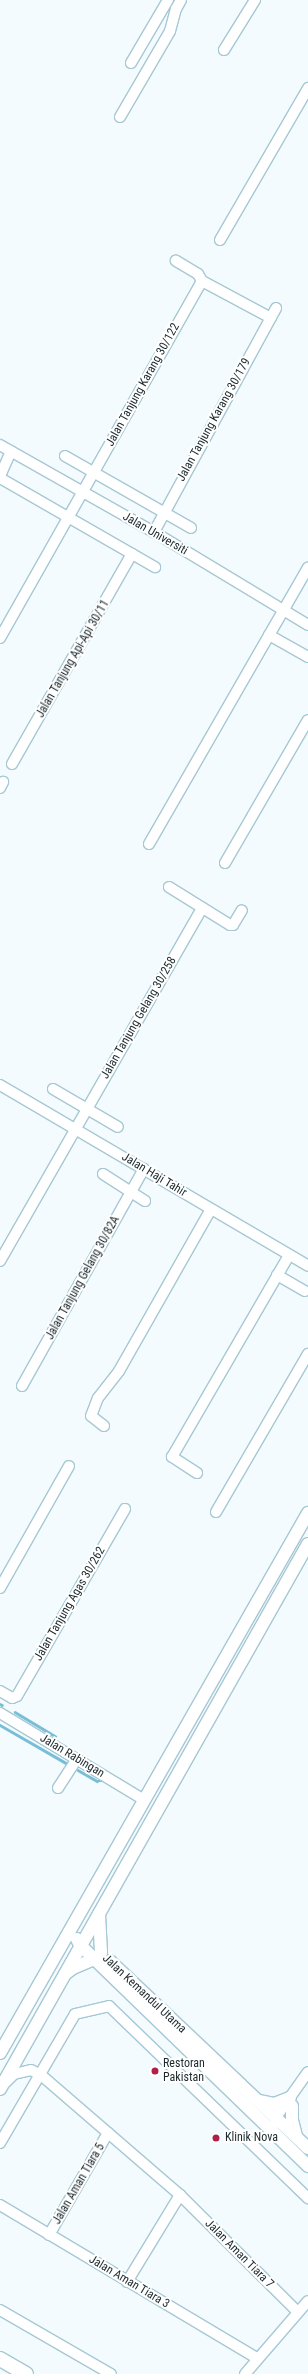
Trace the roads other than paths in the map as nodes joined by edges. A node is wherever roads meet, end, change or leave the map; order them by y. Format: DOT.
graph roads {
  1 [pos="168,0"];
  2 [pos="181,0"];
  3 [pos="254,0"];
  4 [pos="224,50"];
  5 [pos="130,63"];
  6 [pos="308,88"];
  7 [pos="120,117"];
  8 [pos="220,240"];
  9 [pos="176,262"];
  10 [pos="202,279"];
  11 [pos="276,308"];
  12 [pos="270,318"];
  13 [pos="0,445"];
  14 [pos="11,451"];
  15 [pos="65,456"];
  16 [pos="94,473"];
  17 [pos="0,477"];
  18 [pos="83,493"];
  19 [pos="164,512"];
  20 [pos="67,519"];
  21 [pos="191,528"];
  22 [pos="154,532"];
  23 [pos="132,554"];
  24 [pos="155,567"];
  25 [pos="308,568"];
  26 [pos="283,611"];
  27 [pos="308,625"];
  28 [pos="269,635"];
  29 [pos="0,638"];
  30 [pos="308,657"];
  31 [pos="308,720"];
  32 [pos="12,764"];
  33 [pos="149,844"];
  34 [pos="226,863"];
  35 [pos="169,887"];
  36 [pos="202,908"];
  37 [pos="242,910"];
  38 [pos="0,1084"];
  39 [pos="53,1089"];
  40 [pos="87,1109"];
  41 [pos="118,1126"];
  42 [pos="75,1129"];
  43 [pos="144,1169"];
  44 [pos="103,1174"];
  45 [pos="131,1192"];
  46 [pos="145,1201"];
  47 [pos="210,1209"];
  48 [pos="289,1255"];
  49 [pos="0,1260"];
  50 [pos="308,1266"];
  51 [pos="277,1275"];
  52 [pos="305,1291"];
  53 [pos="308,1354"];
  54 [pos="22,1386"];
  55 [pos="104,1426"];
  56 [pos="69,1466"];
  57 [pos="197,1473"];
  58 [pos="125,1509"];
  59 [pos="216,1512"];
  60 [pos="308,1513"];
  61 [pos="308,1544"];
  62 [pos="0,1588"];
  63 [pos="0,1691"];
  64 [pos="0,1713"];
  65 [pos="77,1759"];
  66 [pos="58,1788"];
  67 [pos="144,1800"];
  68 [pos="81,1910"];
  69 [pos="99,1911"];
  70 [pos="80,1942"];
  71 [pos="98,1956"];
  72 [pos="52,1961"];
  73 [pos="61,1978"];
  74 [pos="0,2053"];
  75 [pos="308,2072"];
  76 [pos="41,2076"];
  77 [pos="308,2084"];
  78 [pos="1,2087"];
  79 [pos="258,2100"];
  80 [pos="291,2102"];
  81 [pos="261,2120"];
  82 [pos="277,2121"];
  83 [pos="108,2133"];
  84 [pos="278,2137"];
  85 [pos="297,2137"];
  86 [pos="0,2143"];
  87 [pos="308,2148"];
  88 [pos="308,2166"];
  89 [pos="180,2195"];
  90 [pos="308,2198"];
  91 [pos="0,2206"];
  92 [pos="49,2235"];
  93 [pos="127,2282"];
  94 [pos="308,2301"];
  95 [pos="0,2310"];
  96 [pos="298,2312"];
  97 [pos="0,2359"];
  98 [pos="258,2359"];
  99 [pos="26,2374"];
  100 [pos="111,2374"];
  101 [pos="245,2374"];
  1 -- 5 [label="street"];
  2 -- 7 [label="street"];
  3 -- 4 [label="street"];
  6 -- 8 [label="street"];
  9 -- 10 [label="street"];
  10 -- 12 [label="street"];
  10 -- 16 [label="street, Jalan Tanjung Karang 30/122"];
  11 -- 12 [label="street, Jalan Tanjung Karang 30/179"];
  12 -- 19 [label="street, Jalan Tanjung Karang 30/179"];
  13 -- 14 [label="street, Jalan Universiti"];
  14 -- 17 [label="street"];
  14 -- 18 [label="street, Jalan Universiti"];
  15 -- 16 [label="street"];
  16 -- 18 [label="street, Jalan Tanjung Karang 30/122"];
  16 -- 19 [label="street"];
  17 -- 20 [label="street"];
  18 -- 20 [label="street, Jalan Tanjung Karang 30/122"];
  18 -- 22 [label="street, Jalan Universiti"];
  19 -- 21 [label="street"];
  19 -- 22 [label="street, Jalan Tanjung Karang 30/179"];
  20 -- 23 [label="street"];
  20 -- 29 [label="street, Jalan Tanjung Karang 30/122"];
  22 -- 26 [label="street, Jalan Universiti"];
  23 -- 24 [label="street"];
  23 -- 32 [label="street, Jalan Tanjung Api-Api 30/11"];
  25 -- 26 [label="street"];
  26 -- 27 [label="street, Jalan Universiti"];
  26 -- 28 [label="street"];
  28 -- 30 [label="street"];
  28 -- 33 [label="street"];
  31 -- 34 [label="street"];
  35 -- 36 [label="street"];
  36 -- 37 [label="street"];
  36 -- 40 [label="street, Jalan Tanjung Gelang 30/258"];
  38 -- 42 [label="street, Jalan Haji Tahir"];
  39 -- 40 [label="street"];
  40 -- 41 [label="street"];
  40 -- 42 [label="street, Jalan Tanjung Gelang 30/258"];
  42 -- 43 [label="street, Jalan Haji Tahir"];
  42 -- 49 [label="street, Jalan Tanjung Gelang 30/258"];
  43 -- 45 [label="street, Jalan Tanjung Gelang 30/82A"];
  43 -- 47 [label="street, Jalan Haji Tahir"];
  44 -- 45 [label="street"];
  45 -- 46 [label="street"];
  45 -- 54 [label="street, Jalan Tanjung Gelang 30/82A"];
  47 -- 48 [label="street, Jalan Haji Tahir"];
  47 -- 55 [label="street"];
  48 -- 50 [label="street, Jalan Haji Tahir"];
  48 -- 51 [label="street"];
  51 -- 52 [label="street"];
  51 -- 57 [label="street"];
  53 -- 59 [label="street"];
  56 -- 62 [label="street"];
  58 -- 63 [label="street, Jalan Tanjung Agas 30/262"];
  60 -- 67 [label="street"];
  61 -- 69 [label="street"];
  64 -- 65 [label="street, Jalan Rabingan"];
  65 -- 66 [label="street"];
  65 -- 67 [label="street, Jalan Rabingan"];
  67 -- 68 [label="street"];
  68 -- 70 [label="street"];
  68 -- 72 [label="street"];
  69 -- 70 [label="street"];
  69 -- 71 [label="street"];
  70 -- 71 [label="street, Jalan Kemandul Utama"];
  70 -- 72 [label="street"];
  70 -- 73 [label="street"];
  71 -- 73 [label="street"];
  71 -- 79 [label="street, Jalan Kemandul Utama"];
  71 -- 81 [label="street, Jalan Kemandul Utama"];
  72 -- 74 [label="street"];
  73 -- 78 [label="street"];
  75 -- 80 [label="street"];
  76 -- 78 [label="street"];
  76 -- 83 [label="street, Jalan Aman Tiara 7"];
  76 -- 86 [label="street"];
  76 -- 90 [label="street"];
  77 -- 80 [label="street"];
  79 -- 80 [label="street"];
  79 -- 82 [label="street, Jalan Kemandul Utama"];
  80 -- 82 [label="street"];
  80 -- 85 [label="street"];
  81 -- 82 [label="street"];
  81 -- 84 [label="street, Jalan Kemandul Utama"];
  82 -- 84 [label="street"];
  82 -- 85 [label="street, Jalan Kemandul Utama"];
  83 -- 89 [label="street, Jalan Aman Tiara 7"];
  83 -- 92 [label="street, Jalan Aman Tiara 5"];
  84 -- 88 [label="street, Jalan Kemandul Utama"];
  85 -- 87 [label="street, Jalan Kemandul Utama"];
  89 -- 93 [label="street"];
  89 -- 96 [label="street, Jalan Aman Tiara 7"];
  91 -- 92 [label="street, Jalan Aman Tiara 3"];
  92 -- 93 [label="street, Jalan Aman Tiara 3"];
  93 -- 98 [label="street, Jalan Aman Tiara 3"];
  94 -- 96 [label="street"];
  95 -- 100 [label="street"];
  96 -- 98 [label="street"];
  97 -- 99 [label="main road"];
  98 -- 101 [label="street"];
}
